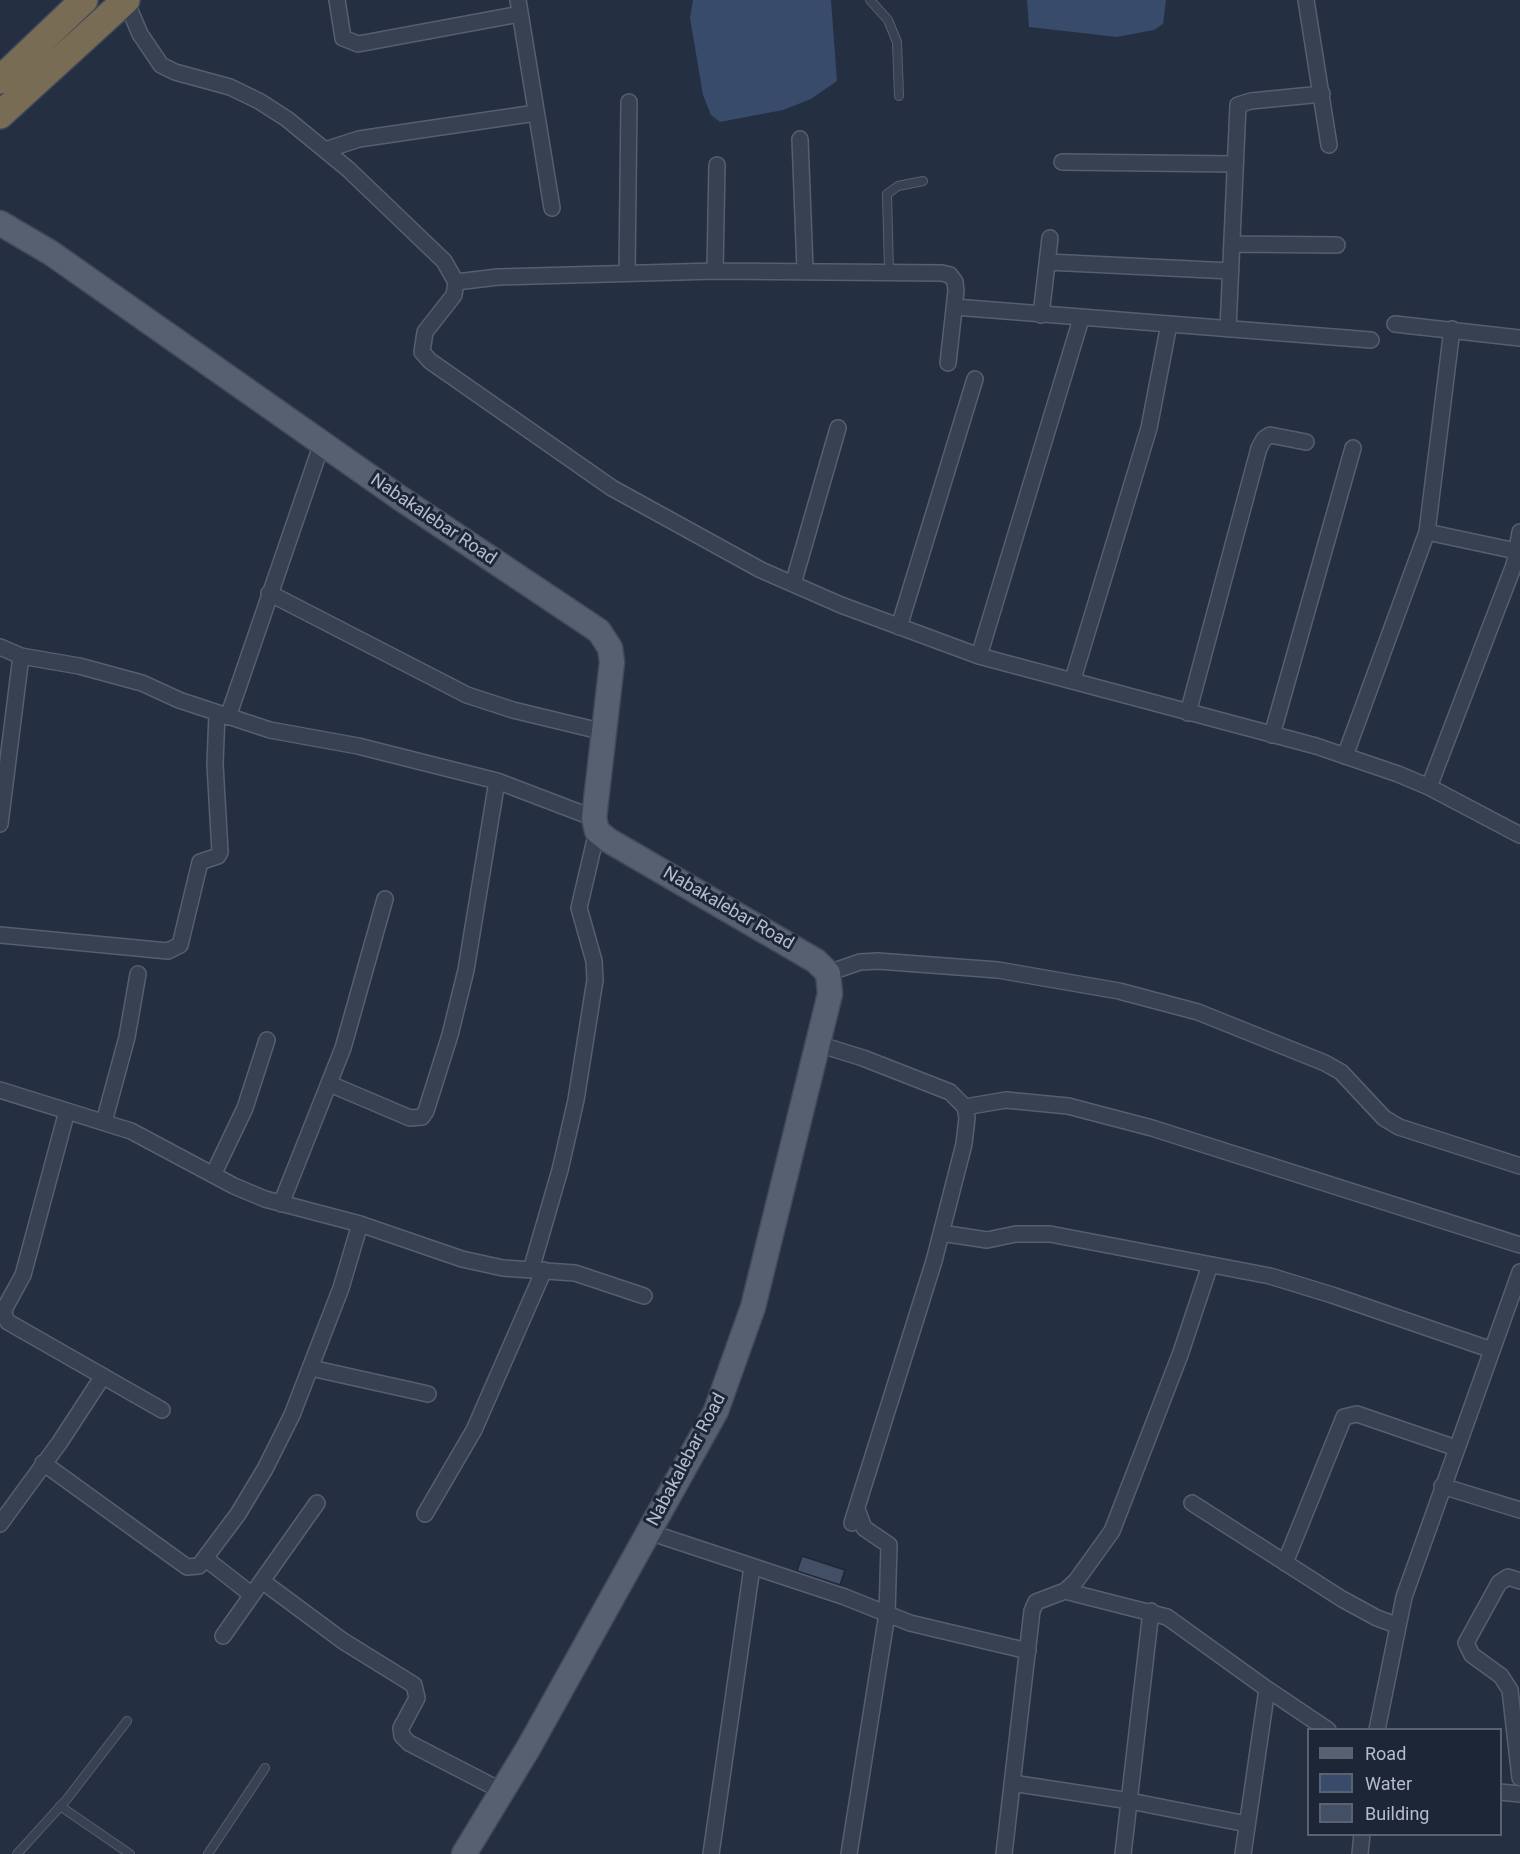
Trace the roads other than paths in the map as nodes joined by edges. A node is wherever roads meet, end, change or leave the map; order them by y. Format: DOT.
graph roads {
  1 [pos="84,0"];
  2 [pos="337,0"];
  3 [pos="870,0"];
  4 [pos="1306,0"];
  5 [pos="126,1"];
  6 [pos="519,7"];
  7 [pos="63,40"];
  8 [pos="0,80"];
  9 [pos="1322,94"];
  10 [pos="899,96"];
  11 [pos="629,102"];
  12 [pos="2,113"];
  13 [pos="536,113"];
  14 [pos="800,139"];
  15 [pos="1329,145"];
  16 [pos="325,150"];
  17 [pos="1062,162"];
  18 [pos="1235,164"];
  19 [pos="717,165"];
  20 [pos="923,181"];
  21 [pos="552,208"];
  22 [pos="1,229"];
  23 [pos="1050,238"];
  24 [pos="1232,244"];
  25 [pos="1337,245"];
  26 [pos="1048,262"];
  27 [pos="805,269"];
  28 [pos="715,271"];
  29 [pos="1231,271"];
  30 [pos="889,272"];
  31 [pos="627,273"];
  32 [pos="456,282"];
  33 [pos="955,308"];
  34 [pos="1041,315"];
  35 [pos="1081,319"];
  36 [pos="1169,324"];
  37 [pos="1395,324"];
  38 [pos="1228,329"];
  39 [pos="1452,329"];
  40 [pos="1520,338"];
  41 [pos="1371,340"];
  42 [pos="948,363"];
  43 [pos="975,379"];
  44 [pos="838,428"];
  45 [pos="1306,442"];
  46 [pos="322,444"];
  47 [pos="1353,448"];
  48 [pos="1427,532"];
  49 [pos="1520,532"];
  50 [pos="1517,560"];
  51 [pos="793,584"];
  52 [pos="269,593"];
  53 [pos="899,627"];
  54 [pos="0,647"];
  55 [pos="21,656"];
  56 [pos="980,656"];
  57 [pos="1073,679"];
  58 [pos="1188,713"];
  59 [pos="222,715"];
  60 [pos="603,732"];
  61 [pos="1272,735"];
  62 [pos="1345,756"];
  63 [pos="497,781"];
  64 [pos="1429,787"];
  65 [pos="0,824"];
  66 [pos="595,824"];
  67 [pos="1520,835"];
  68 [pos="385,899"];
  69 [pos="0,935"];
  70 [pos="828,973"];
  71 [pos="138,974"];
  72 [pos="267,1040"];
  73 [pos="818,1044"];
  74 [pos="330,1084"];
  75 [pos="0,1090"];
  76 [pos="965,1107"];
  77 [pos="68,1111"];
  78 [pos="104,1122"];
  79 [pos="1520,1166"];
  80 [pos="213,1175"];
  81 [pos="280,1204"];
  82 [pos="360,1224"];
  83 [pos="941,1233"];
  84 [pos="1520,1245"];
  85 [pos="1210,1265"];
  86 [pos="537,1270"];
  87 [pos="1520,1272"];
  88 [pos="644,1296"];
  89 [pos="1492,1350"];
  90 [pos="311,1368"];
  91 [pos="104,1376"];
  92 [pos="428,1394"];
  93 [pos="162,1410"];
  94 [pos="1456,1448"];
  95 [pos="43,1463"];
  96 [pos="1442,1486"];
  97 [pos="317,1503"];
  98 [pos="1192,1503"];
  99 [pos="1520,1510"];
  100 [pos="425,1514"];
  101 [pos="1,1520"];
  102 [pos="649,1532"];
  103 [pos="206,1559"];
  104 [pos="1285,1563"];
  105 [pos="752,1567"];
  106 [pos="262,1581"];
  107 [pos="1520,1581"];
  108 [pos="1065,1591"];
  109 [pos="252,1595"];
  110 [pos="1151,1611"];
  111 [pos="887,1614"];
  112 [pos="1396,1625"];
  113 [pos="223,1636"];
  114 [pos="1029,1650"];
  115 [pos="1267,1689"];
  116 [pos="126,1721"];
  117 [pos="1325,1728"];
  118 [pos="1377,1728"];
  119 [pos="265,1768"];
  120 [pos="1520,1778"];
  121 [pos="1012,1783"];
  122 [pos="502,1791"];
  123 [pos="1502,1792"];
  124 [pos="1520,1794"];
  125 [pos="1130,1801"];
  126 [pos="60,1806"];
  127 [pos="1247,1824"];
  128 [pos="1362,1836"];
  129 [pos="17,1854"];
  130 [pos="130,1854"];
  131 [pos="208,1854"];
  132 [pos="464,1854"];
  133 [pos="711,1854"];
  134 [pos="849,1854"];
  135 [pos="1004,1854"];
  136 [pos="1123,1854"];
  137 [pos="1243,1854"];
  138 [pos="1360,1854"];
  1 -- 7 [label="highway"];
  2 -- 6 [label="street"];
  3 -- 10 [label="lane"];
  4 -- 9 [label="street"];
  5 -- 7 [label="highway"];
  5 -- 16 [label="street"];
  6 -- 13 [label="street"];
  7 -- 8 [label="highway"];
  7 -- 12 [label="highway"];
  9 -- 15 [label="street"];
  9 -- 18 [label="street"];
  11 -- 31 [label="street"];
  13 -- 16 [label="street"];
  13 -- 21 [label="street"];
  14 -- 27 [label="street"];
  16 -- 32 [label="street"];
  17 -- 18 [label="street"];
  18 -- 24 [label="street"];
  19 -- 28 [label="street"];
  20 -- 30 [label="lane"];
  22 -- 46 [label="main road, Nabakalebar Road"];
  23 -- 26 [label="street"];
  24 -- 25 [label="street"];
  24 -- 29 [label="street"];
  26 -- 29 [label="street"];
  26 -- 34 [label="street"];
  27 -- 28 [label="street"];
  27 -- 30 [label="street"];
  28 -- 31 [label="street"];
  29 -- 38 [label="street"];
  30 -- 33 [label="street"];
  31 -- 32 [label="street"];
  32 -- 51 [label="street"];
  33 -- 34 [label="street"];
  33 -- 42 [label="street"];
  34 -- 35 [label="street"];
  35 -- 36 [label="street"];
  35 -- 56 [label="street"];
  36 -- 38 [label="street"];
  36 -- 57 [label="street"];
  37 -- 39 [label="street"];
  38 -- 41 [label="street"];
  39 -- 40 [label="street"];
  39 -- 48 [label="street"];
  43 -- 53 [label="street"];
  44 -- 51 [label="street"];
  45 -- 58 [label="street"];
  46 -- 52 [label="street"];
  46 -- 60 [label="main road, Nabakalebar Road"];
  47 -- 61 [label="street"];
  48 -- 50 [label="street"];
  48 -- 62 [label="street"];
  49 -- 50 [label="street"];
  50 -- 64 [label="street"];
  51 -- 53 [label="street"];
  52 -- 59 [label="street"];
  52 -- 60 [label="street"];
  53 -- 56 [label="street"];
  54 -- 55 [label="street"];
  55 -- 59 [label="street"];
  55 -- 65 [label="street"];
  56 -- 57 [label="street"];
  57 -- 58 [label="street"];
  58 -- 61 [label="street"];
  59 -- 63 [label="street"];
  59 -- 69 [label="street"];
  60 -- 66 [label="main road, Nabakalebar Road"];
  61 -- 62 [label="street"];
  62 -- 64 [label="street"];
  63 -- 66 [label="street"];
  63 -- 74 [label="street"];
  64 -- 67 [label="street"];
  66 -- 70 [label="main road, Nabakalebar Road"];
  66 -- 86 [label="street"];
  68 -- 74 [label="street"];
  70 -- 73 [label="main road, Nabakalebar Road"];
  70 -- 79 [label="street"];
  71 -- 78 [label="street"];
  72 -- 80 [label="street"];
  73 -- 76 [label="street"];
  73 -- 102 [label="main road, Nabakalebar Road"];
  74 -- 81 [label="street"];
  75 -- 77 [label="street"];
  76 -- 83 [label="street"];
  76 -- 84 [label="street"];
  77 -- 78 [label="street"];
  77 -- 91 [label="street"];
  78 -- 80 [label="street"];
  80 -- 81 [label="street"];
  81 -- 82 [label="street"];
  82 -- 86 [label="street"];
  82 -- 90 [label="street"];
  83 -- 85 [label="street"];
  83 -- 111 [label="street"];
  85 -- 89 [label="street"];
  85 -- 108 [label="street"];
  86 -- 88 [label="street"];
  86 -- 100 [label="street"];
  87 -- 89 [label="street"];
  89 -- 94 [label="street"];
  90 -- 92 [label="street"];
  90 -- 103 [label="street"];
  91 -- 93 [label="street"];
  91 -- 95 [label="street"];
  94 -- 96 [label="street"];
  94 -- 104 [label="street"];
  95 -- 101 [label="street"];
  95 -- 103 [label="street"];
  96 -- 99 [label="street"];
  96 -- 112 [label="street"];
  97 -- 106 [label="street"];
  98 -- 104 [label="street"];
  102 -- 105 [label="street"];
  102 -- 122 [label="main road, Nabakalebar Road"];
  103 -- 109 [label="street"];
  104 -- 112 [label="street"];
  105 -- 111 [label="street"];
  105 -- 133 [label="street"];
  106 -- 109 [label="street"];
  106 -- 122 [label="street"];
  107 -- 120 [label="street"];
  108 -- 110 [label="street"];
  108 -- 114 [label="street"];
  109 -- 113 [label="street"];
  110 -- 115 [label="street"];
  110 -- 125 [label="street"];
  111 -- 114 [label="street"];
  111 -- 134 [label="street"];
  112 -- 118 [label="street"];
  114 -- 121 [label="street"];
  115 -- 117 [label="street"];
  115 -- 127 [label="street"];
  116 -- 126 [label="lane"];
  119 -- 131 [label="lane"];
  121 -- 125 [label="street"];
  121 -- 135 [label="street"];
  122 -- 132 [label="main road, Nabakalebar Road"];
  123 -- 124 [label="street"];
  125 -- 127 [label="street"];
  125 -- 136 [label="street"];
  126 -- 129 [label="lane"];
  126 -- 130 [label="lane"];
  127 -- 137 [label="street"];
  128 -- 138 [label="street"];
}
